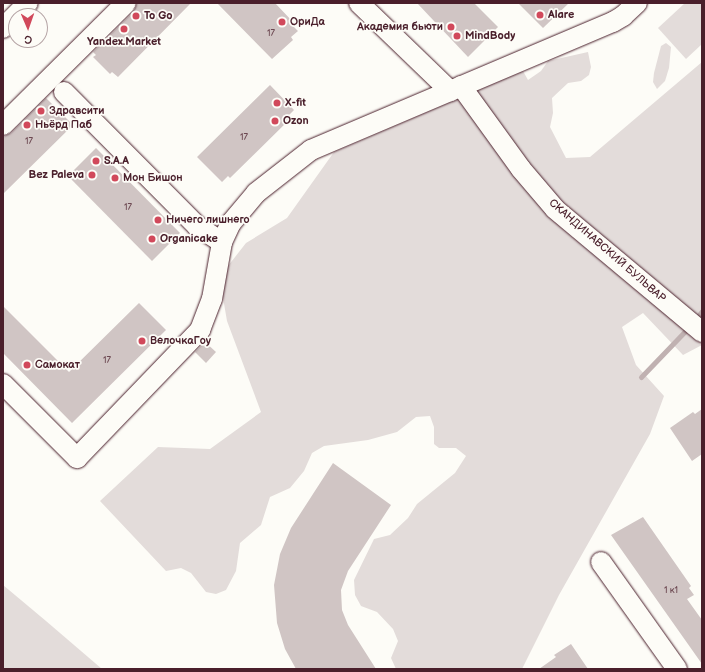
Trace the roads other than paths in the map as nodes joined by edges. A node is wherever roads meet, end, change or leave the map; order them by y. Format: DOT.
graph roads {
  1 [pos="28,3"];
  2 [pos="126,3"];
  3 [pos="359,3"];
  4 [pos="637,3"];
  5 [pos="3,28"];
  6 [pos="456,89"];
  7 [pos="64,92"];
  8 [pos="3,126"];
  9 [pos="222,242"];
  10 [pos="696,326"];
  11 [pos="3,384"];
  12 [pos="601,562"];
  13 [pos="677,669"];
  1 -- 5 [label="street"];
  2 -- 8 [label="street"];
  3 -- 6 [label="street, СКАНДИНАВСКИЙ БУЛЬВАР"];
  4 -- 6 [label="street"];
  6 -- 9 [label="street"];
  6 -- 10 [label="street, СКАНДИНАВСКИЙ БУЛЬВАР"];
  7 -- 9 [label="street"];
  9 -- 11 [label="street"];
  12 -- 13 [label="street"];
}
